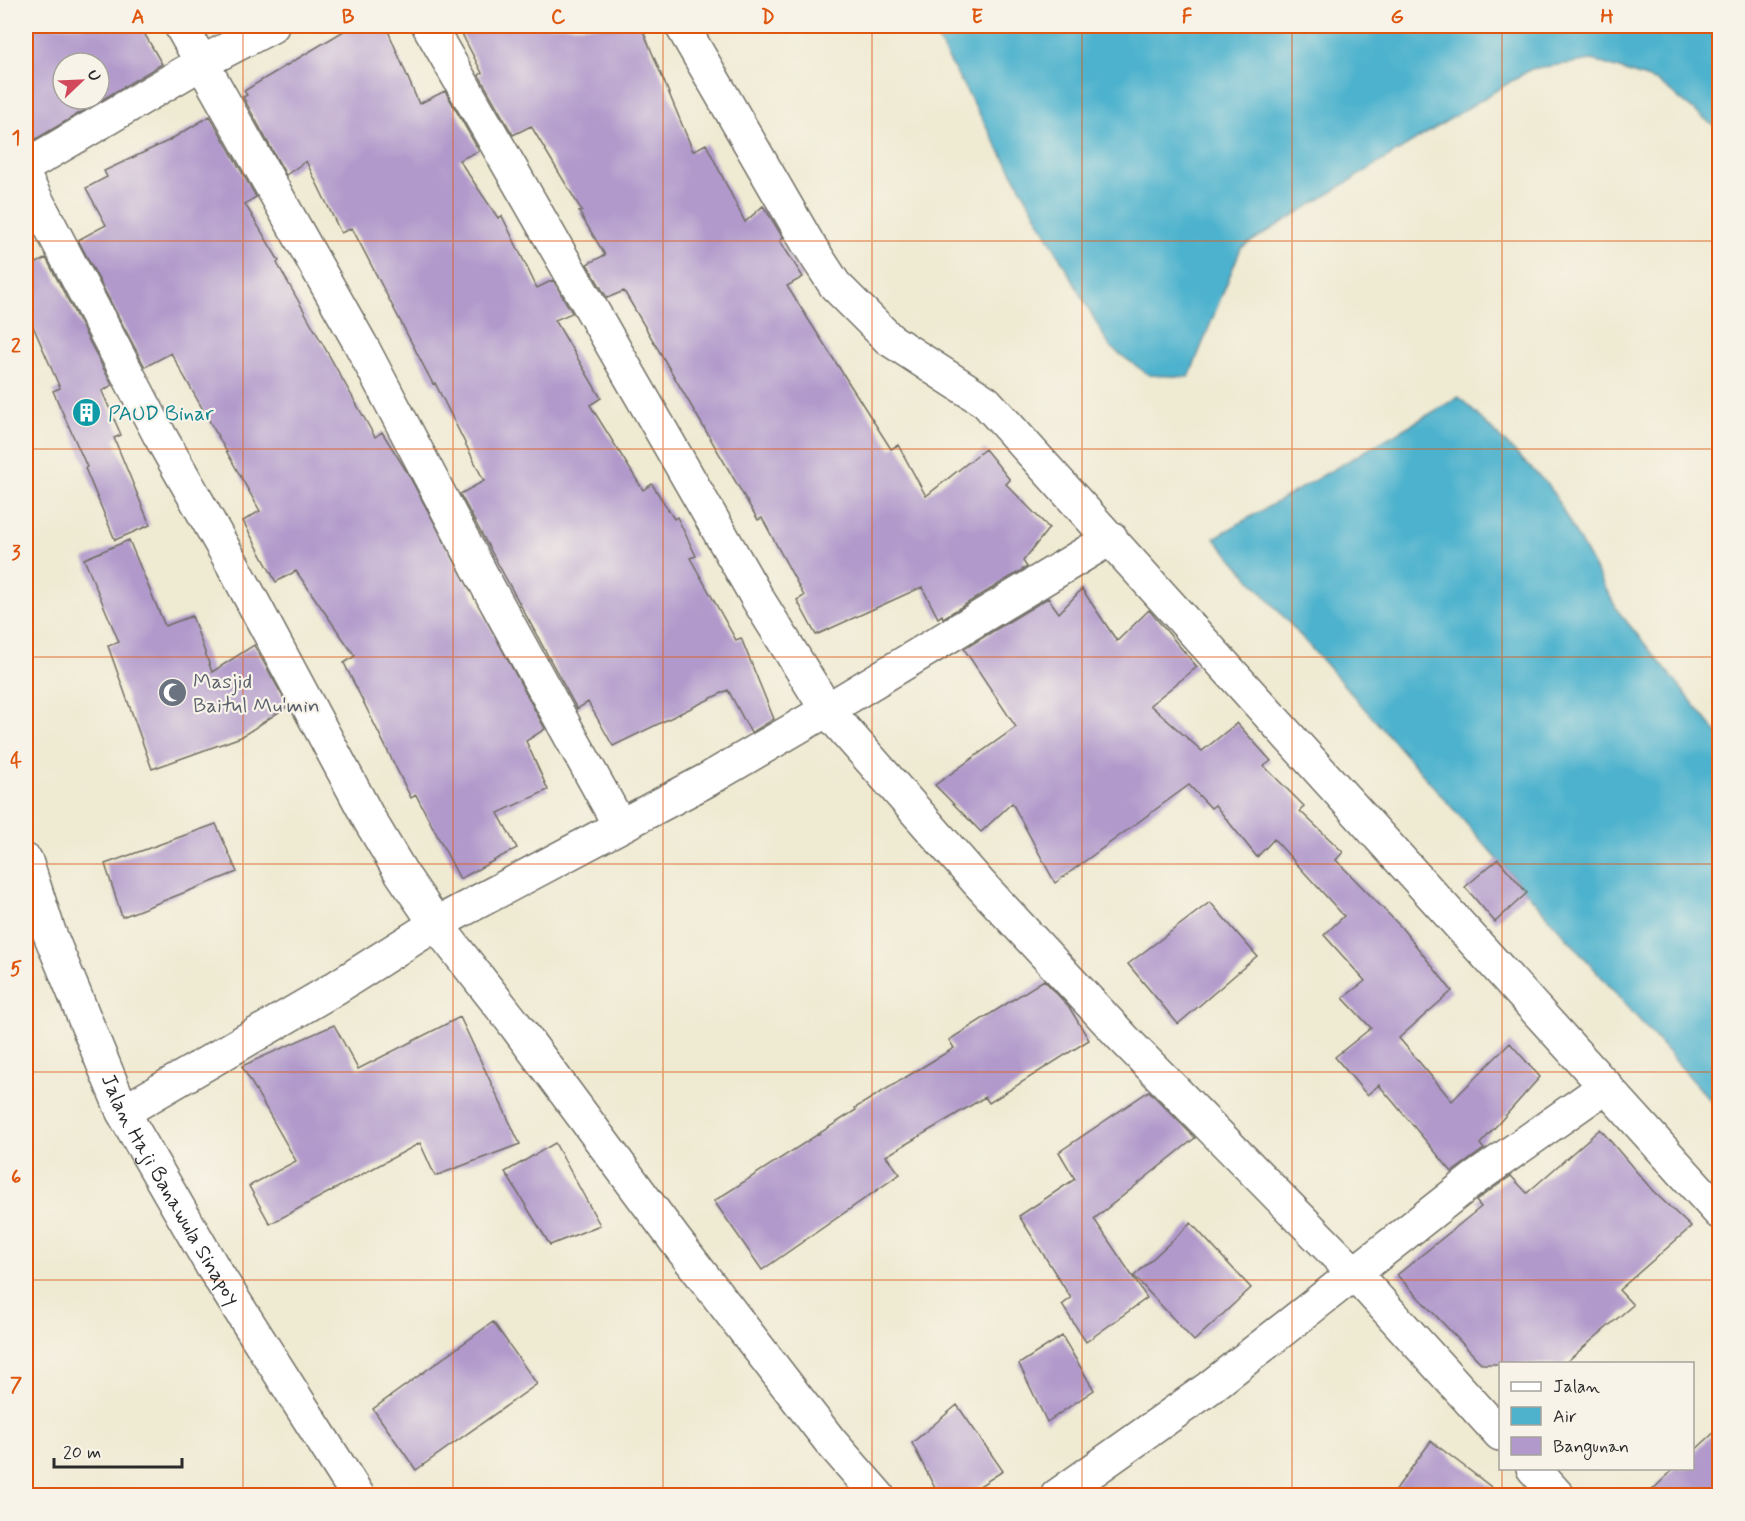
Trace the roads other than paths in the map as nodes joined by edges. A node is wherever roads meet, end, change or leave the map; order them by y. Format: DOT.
graph roads {
  1 [pos="181,26"];
  2 [pos="272,26"];
  3 [pos="429,26"];
  4 [pos="682,26"];
  5 [pos="203,62"];
  6 [pos="26,166"];
  7 [pos="26,180"];
  8 [pos="1111,538"];
  9 [pos="827,710"];
  10 [pos="620,826"];
  11 [pos="26,861"];
  12 [pos="436,924"];
  13 [pos="1606,1086"];
  14 [pos="123,1112"];
  15 [pos="1719,1213"];
  16 [pos="1354,1274"];
  17 [pos="1499,1433"];
  18 [pos="1535,1470"];
  19 [pos="358,1496"];
  20 [pos="878,1496"];
  21 [pos="1057,1496"];
  22 [pos="1558,1496"];
  1 -- 5 [label="main road"];
  2 -- 5 [label="main road"];
  3 -- 9 [label="main road"];
  4 -- 8 [label="main road"];
  5 -- 6 [label="main road"];
  5 -- 10 [label="main road"];
  7 -- 12 [label="main road"];
  8 -- 9 [label="main road"];
  8 -- 13 [label="main road"];
  9 -- 10 [label="main road"];
  9 -- 16 [label="main road"];
  10 -- 12 [label="main road"];
  11 -- 14 [label="main road, Jalan Haji Banawula Sinapoy"];
  12 -- 14 [label="main road"];
  12 -- 20 [label="main road"];
  13 -- 15 [label="main road"];
  13 -- 16 [label="main road"];
  14 -- 19 [label="main road, Jalan Haji Banawula Sinapoy"];
  16 -- 17 [label="main road"];
  16 -- 21 [label="main road"];
  18 -- 22 [label="main road"];
}
